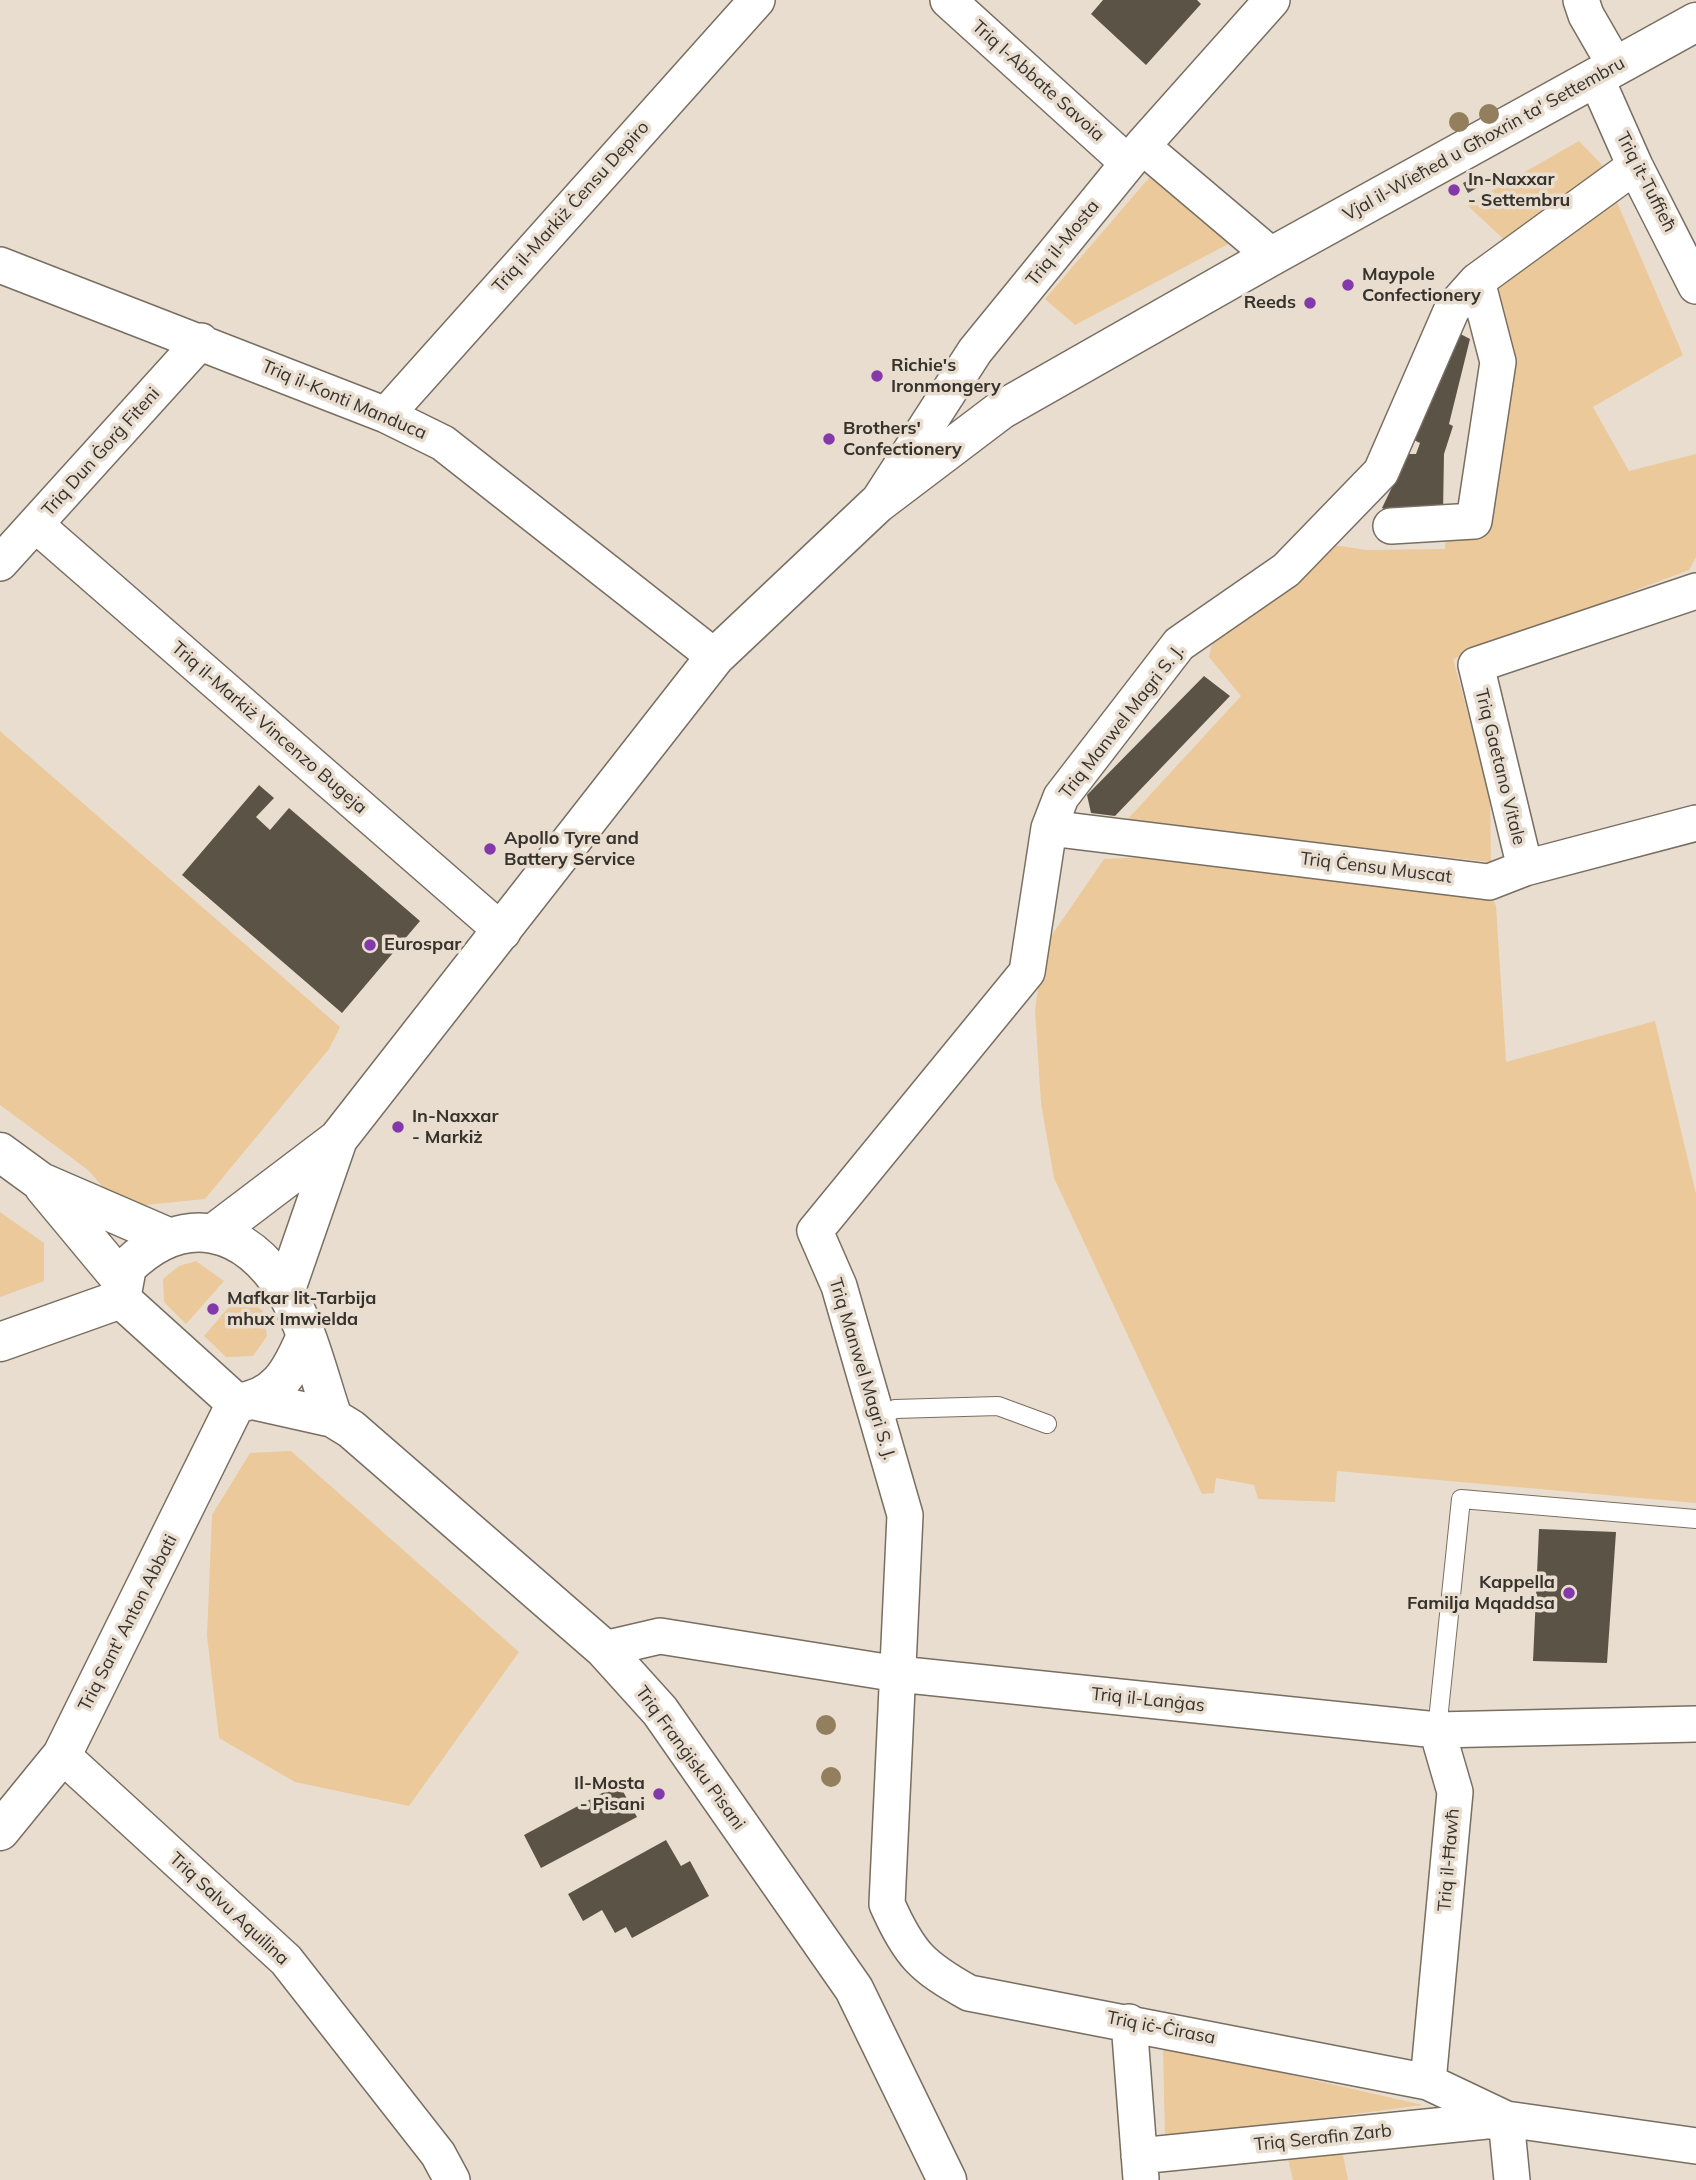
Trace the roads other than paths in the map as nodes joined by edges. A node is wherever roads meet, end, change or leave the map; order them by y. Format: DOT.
graph roads {
  1 [pos="757,0"];
  2 [pos="948,0"];
  3 [pos="1272,0"];
  4 [pos="1581,0"];
  5 [pos="1696,22"];
  6 [pos="1606,72"];
  7 [pos="1135,154"];
  8 [pos="1635,166"];
  9 [pos="1687,253"];
  10 [pos="1272,256"];
  11 [pos="0,265"];
  12 [pos="1477,282"];
  13 [pos="1696,286"];
  14 [pos="201,341"];
  15 [pos="386,415"];
  16 [pos="877,504"];
  17 [pos="36,525"];
  18 [pos="1391,526"];
  19 [pos="0,564"];
  20 [pos="1696,591"];
  21 [pos="715,657"];
  22 [pos="1696,823"];
  23 [pos="1049,828"];
  24 [pos="1525,868"];
  25 [pos="503,932"];
  26 [pos="338,1139"];
  27 [pos="0,1152"];
  28 [pos="41,1182"];
  29 [pos="214,1233"];
  30 [pos="168,1237"];
  31 [pos="122,1291"];
  32 [pos="285,1292"];
  33 [pos="305,1338"];
  34 [pos="0,1342"];
  35 [pos="246,1402"];
  36 [pos="333,1418"];
  37 [pos="877,1418"];
  38 [pos="1047,1424"];
  39 [pos="1696,1519"];
  40 [pos="604,1649"];
  41 [pos="898,1674"];
  42 [pos="1696,1724"];
  43 [pos="1437,1730"];
  44 [pos="62,1755"];
  45 [pos="0,1831"];
  46 [pos="1129,2022"];
  47 [pos="1428,2082"];
  48 [pos="1506,2119"];
  49 [pos="1696,2146"];
  50 [pos="1140,2168"];
  51 [pos="452,2180"];
  52 [pos="947,2180"];
  53 [pos="1512,2180"];
  1 -- 15 [label="street, Triq il-Markiż Ċensu Depiro"];
  2 -- 7 [label="street, Triq l-Abbate Savoia"];
  3 -- 7 [label="street, Triq il-Mosta"];
  4 -- 6 [label="street, Triq it-Tuffieħ"];
  5 -- 6 [label="street, Vjal il-Wieħed u Għoxrin ta' Settembru"];
  6 -- 8 [label="street, Triq it-Tuffieħ"];
  6 -- 10 [label="street, Vjal il-Wieħed u Għoxrin ta' Settembru"];
  7 -- 10 [label="street"];
  7 -- 16 [label="street, Triq il-Mosta"];
  8 -- 9 [label="street, Triq it-Tuffieħ"];
  8 -- 12 [label="street, Triq Manwel Magri S. J."];
  9 -- 13 [label="street, Triq it-Tuffieħ"];
  10 -- 16 [label="street, Vjal il-Wieħed u Għoxrin ta' Settembru"];
  11 -- 14 [label="street, Triq il-Konti Manduca"];
  12 -- 18 [label="street"];
  12 -- 23 [label="street, Triq Manwel Magri S. J."];
  14 -- 15 [label="street, Triq il-Konti Manduca"];
  14 -- 17 [label="street, Triq Dun Ġorġ Fiteni"];
  15 -- 21 [label="street, Triq il-Konti Manduca"];
  16 -- 21 [label="street, Vjal il-Wieħed u Għoxrin ta' Settembru"];
  17 -- 19 [label="street, Triq Dun Ġorġ Fiteni"];
  17 -- 25 [label="street, Triq il-Markiż Vincenzo Bugeja"];
  20 -- 24 [label="street, Triq Gaetano Vitale"];
  21 -- 25 [label="street, Vjal il-Wieħed u Għoxrin ta' Settembru"];
  22 -- 24 [label="street, Triq Ċensu Muscat"];
  23 -- 24 [label="street, Triq Ċensu Muscat"];
  23 -- 37 [label="street, Triq Manwel Magri S. J."];
  25 -- 26 [label="street, Vjal il-Wieħed u Għoxrin ta' Settembru"];
  26 -- 29 [label="street, Vjal il-Wieħed u Għoxrin ta' Settembru"];
  26 -- 32 [label="street, Vjal il-Wieħed u Għoxrin ta' Settembru"];
  27 -- 28 [label="street"];
  28 -- 30 [label="street"];
  28 -- 31 [label="street"];
  29 -- 30 [label="street"];
  29 -- 32 [label="street"];
  30 -- 31 [label="street"];
  31 -- 34 [label="street"];
  31 -- 35 [label="street"];
  32 -- 33 [label="street"];
  33 -- 35 [label="street"];
  33 -- 36 [label="street"];
  35 -- 36 [label="street, Triq Franġisku Pisani"];
  35 -- 44 [label="street, Triq Sant' Anton Abbati"];
  36 -- 40 [label="street, Triq Franġisku Pisani"];
  37 -- 38 [label="lane"];
  37 -- 41 [label="street, Triq Manwel Magri S. J."];
  39 -- 43 [label="lane, Triq il-Ħawħ"];
  40 -- 41 [label="street, Triq il-Lanġas"];
  40 -- 52 [label="street, Triq Franġisku Pisani"];
  41 -- 43 [label="street, Triq il-Lanġas"];
  41 -- 46 [label="street, Triq iċ-Ċirasa"];
  42 -- 43 [label="street, Triq il-Lanġas"];
  43 -- 47 [label="street, Triq il-Ħawħ"];
  44 -- 45 [label="street, Triq Sant' Anton Abbati"];
  44 -- 51 [label="street, Triq Salvu Aquilina"];
  46 -- 47 [label="street, Triq iċ-Ċirasa"];
  46 -- 50 [label="street"];
  47 -- 48 [label="street, Triq iċ-Ċirasa"];
  48 -- 49 [label="street, Triq iċ-Ċirasa"];
  48 -- 50 [label="street, Triq Serafin Zarb"];
  48 -- 53 [label="street"];
}
